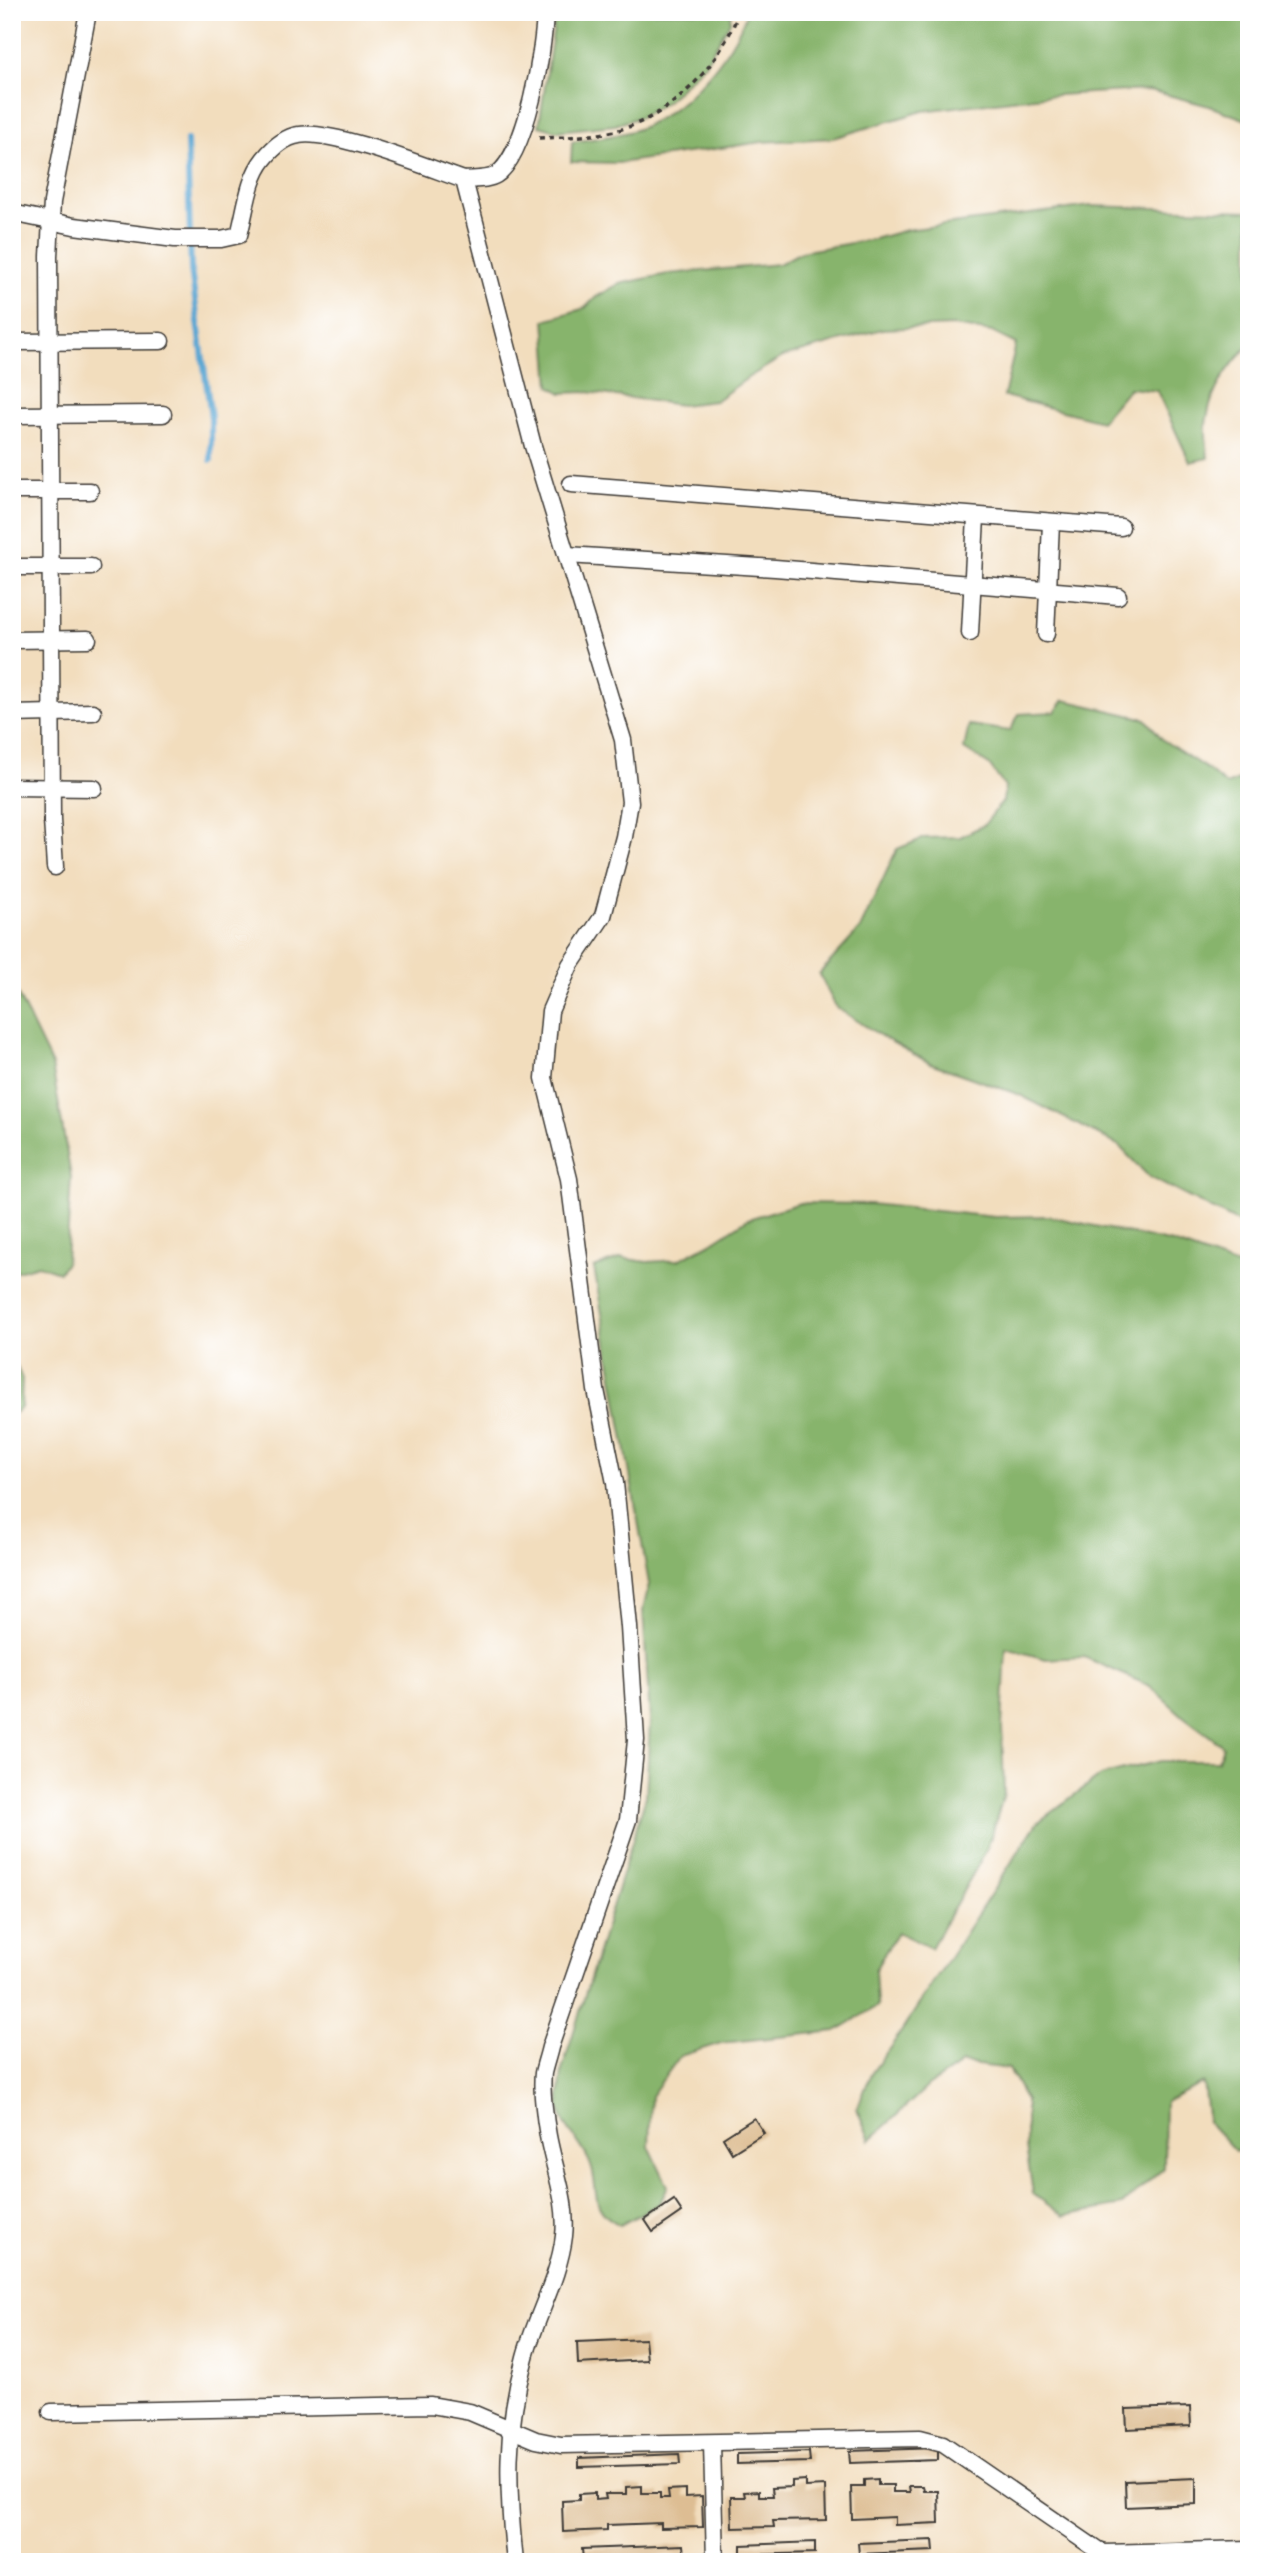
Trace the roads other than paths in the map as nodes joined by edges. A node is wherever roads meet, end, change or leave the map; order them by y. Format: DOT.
graph roads {
  1 [pos="88,12"];
  2 [pos="545,12"];
  3 [pos="464,180"];
  4 [pos="12,213"];
  5 [pos="51,221"];
  6 [pos="161,341"];
  7 [pos="12,342"];
  8 [pos="49,342"];
  9 [pos="163,414"];
  10 [pos="12,415"];
  11 [pos="50,415"];
  12 [pos="571,484"];
  13 [pos="12,491"];
  14 [pos="50,491"];
  15 [pos="90,492"];
  16 [pos="976,517"];
  17 [pos="1051,523"];
  18 [pos="1121,527"];
  19 [pos="567,555"];
  20 [pos="12,567"];
  21 [pos="51,567"];
  22 [pos="91,567"];
  23 [pos="972,584"];
  24 [pos="1048,591"];
  25 [pos="1118,596"];
  26 [pos="970,633"];
  27 [pos="1046,635"];
  28 [pos="89,639"];
  29 [pos="12,640"];
  30 [pos="51,640"];
  31 [pos="93,712"];
  32 [pos="51,713"];
  33 [pos="12,714"];
  34 [pos="12,787"];
  35 [pos="52,787"];
  36 [pos="94,788"];
  37 [pos="55,867"];
  38 [pos="51,2412"];
  39 [pos="510,2428"];
  40 [pos="712,2443"];
  41 [pos="1249,2549"];
  42 [pos="515,2562"];
  43 [pos="715,2562"];
  1 -- 5 [label="street"];
  2 -- 3 [label="street"];
  3 -- 5 [label="street"];
  3 -- 19 [label="street"];
  4 -- 5 [label="street"];
  5 -- 8 [label="street"];
  6 -- 8 [label="street"];
  7 -- 8 [label="street"];
  8 -- 11 [label="street"];
  9 -- 11 [label="street"];
  10 -- 11 [label="street"];
  11 -- 14 [label="street"];
  12 -- 16 [label="street"];
  13 -- 14 [label="street"];
  14 -- 15 [label="street"];
  14 -- 21 [label="street"];
  16 -- 17 [label="street"];
  16 -- 23 [label="street"];
  17 -- 18 [label="street"];
  17 -- 24 [label="street"];
  19 -- 23 [label="street"];
  19 -- 39 [label="street"];
  20 -- 21 [label="street"];
  21 -- 22 [label="street"];
  21 -- 30 [label="street"];
  23 -- 24 [label="street"];
  23 -- 26 [label="street"];
  24 -- 25 [label="street"];
  24 -- 27 [label="street"];
  28 -- 30 [label="street"];
  29 -- 30 [label="street"];
  30 -- 32 [label="street"];
  31 -- 32 [label="street"];
  32 -- 33 [label="street"];
  32 -- 35 [label="street"];
  34 -- 35 [label="street"];
  35 -- 36 [label="street"];
  35 -- 37 [label="street"];
  38 -- 39 [label="street"];
  39 -- 40 [label="street"];
  39 -- 42 [label="street"];
  40 -- 41 [label="street"];
  40 -- 43 [label="street"];
}
